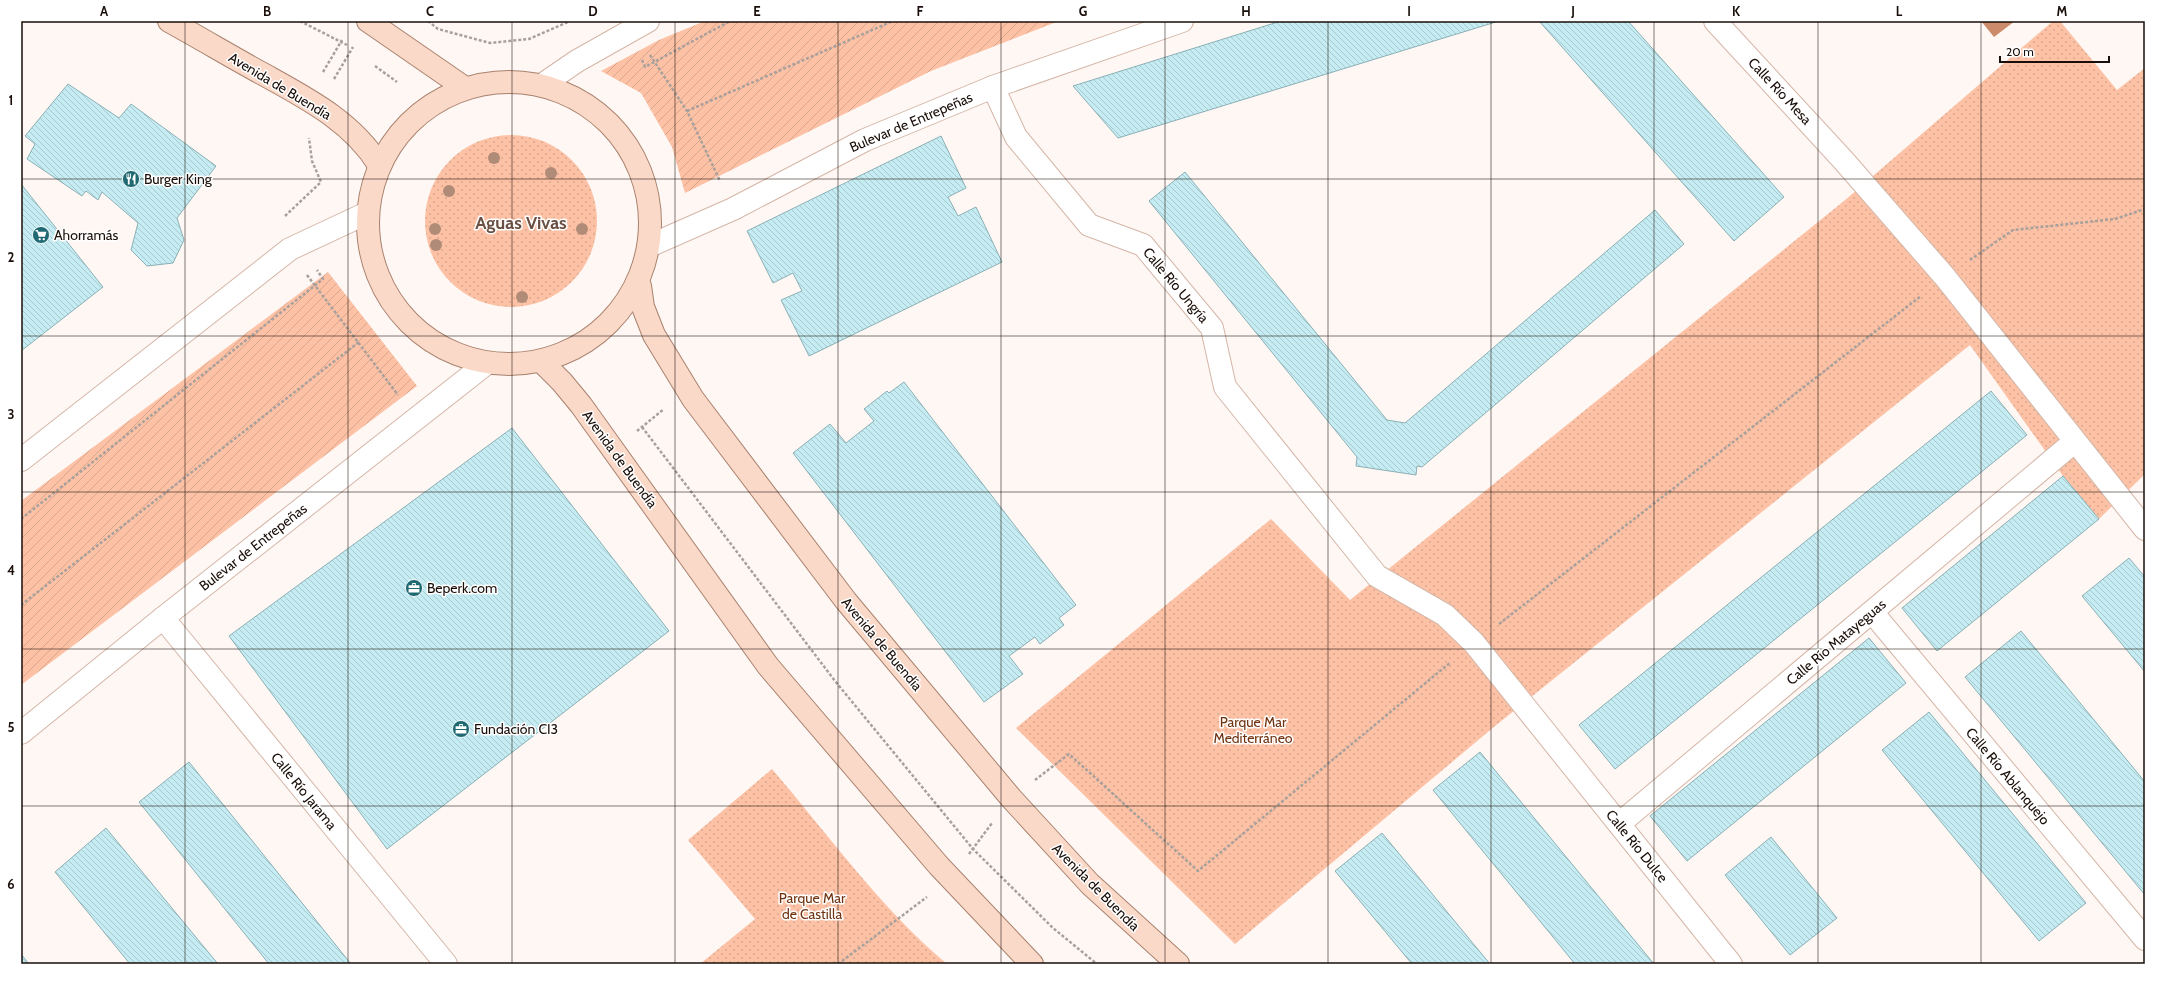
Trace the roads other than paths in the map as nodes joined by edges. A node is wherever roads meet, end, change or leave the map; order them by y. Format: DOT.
graph roads {
  1 [pos="169,21"];
  2 [pos="368,21"];
  3 [pos="1182,21"];
  4 [pos="1715,21"];
  5 [pos="640,25"];
  6 [pos="542,85"];
  7 [pos="993,87"];
  8 [pos="465,88"];
  9 [pos="379,166"];
  10 [pos="367,213"];
  11 [pos="649,246"];
  12 [pos="640,286"];
  13 [pos="542,362"];
  14 [pos="487,363"];
  15 [pos="2074,442"];
  16 [pos="24,453"];
  17 [pos="2143,526"];
  18 [pos="1872,612"];
  19 [pos="163,618"];
  20 [pos="1474,643"];
  21 [pos="21,733"];
  22 [pos="1619,824"];
  23 [pos="2145,940"];
  24 [pos="446,964"];
  25 [pos="1032,964"];
  26 [pos="1178,964"];
  27 [pos="1731,964"];
  1 -- 9 [label="main road, Avenida de Buendía"];
  2 -- 8 [label="main road"];
  3 -- 7 [label="street, Bulevar de Entrepeñas"];
  4 -- 15 [label="street, Calle Río Mesa"];
  5 -- 6 [label="street"];
  6 -- 8 [label="main road"];
  6 -- 11 [label="main road"];
  7 -- 11 [label="street, Bulevar de Entrepeñas"];
  7 -- 20 [label="street, Calle Río Ungría"];
  8 -- 9 [label="main road"];
  9 -- 10 [label="main road"];
  10 -- 14 [label="main road"];
  10 -- 16 [label="street"];
  11 -- 12 [label="main road"];
  12 -- 13 [label="main road"];
  12 -- 26 [label="main road, Avenida de Buendía"];
  13 -- 14 [label="main road"];
  13 -- 25 [label="main road, Avenida de Buendía"];
  14 -- 19 [label="street, Bulevar de Entrepeñas"];
  15 -- 17 [label="street, Calle Río Mesa"];
  15 -- 18 [label="street, Calle Río Matayeguas"];
  18 -- 22 [label="street, Calle Río Matayeguas"];
  18 -- 23 [label="street, Calle Río Ablanquejo"];
  19 -- 21 [label="street, Bulevar de Entrepeñas"];
  19 -- 24 [label="street, Calle Río Jarama"];
  20 -- 22 [label="street, Calle Río Dulce"];
  22 -- 27 [label="street, Calle Río Dulce"];
}
